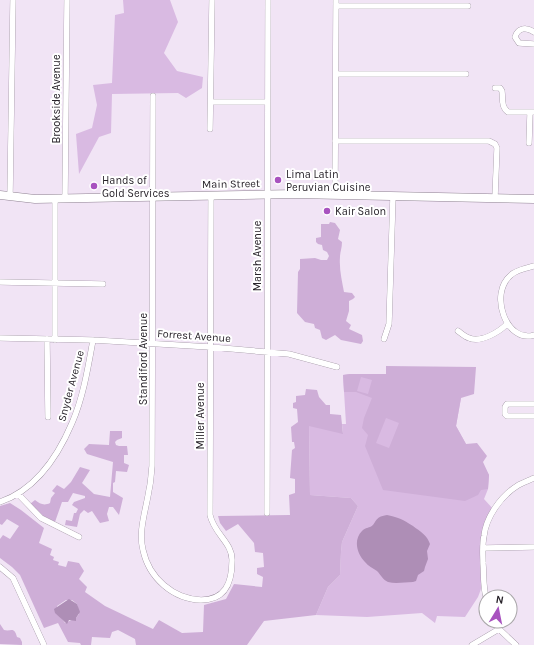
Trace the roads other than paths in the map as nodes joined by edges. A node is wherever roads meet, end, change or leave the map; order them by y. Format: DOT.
graph roads {
  1 [pos="13,0"];
  2 [pos="66,0"];
  3 [pos="212,0"];
  4 [pos="268,0"];
  5 [pos="336,3"];
  6 [pos="468,6"];
  7 [pos="534,32"];
  8 [pos="534,44"];
  9 [pos="336,74"];
  10 [pos="466,74"];
  11 [pos="495,88"];
  12 [pos="153,96"];
  13 [pos="211,102"];
  14 [pos="267,102"];
  15 [pos="532,112"];
  16 [pos="210,130"];
  17 [pos="532,131"];
  18 [pos="335,141"];
  19 [pos="529,143"];
  20 [pos="268,194"];
  21 [pos="335,194"];
  22 [pos="0,195"];
  23 [pos="10,196"];
  24 [pos="211,196"];
  25 [pos="393,196"];
  26 [pos="153,197"];
  27 [pos="495,198"];
  28 [pos="55,199"];
  29 [pos="65,199"];
  30 [pos="534,199"];
  31 [pos="534,266"];
  32 [pos="0,282"];
  33 [pos="56,283"];
  34 [pos="103,284"];
  35 [pos="507,324"];
  36 [pos="458,331"];
  37 [pos="534,335"];
  38 [pos="0,338"];
  39 [pos="47,339"];
  40 [pos="384,339"];
  41 [pos="55,340"];
  42 [pos="94,340"];
  43 [pos="153,343"];
  44 [pos="210,347"];
  45 [pos="267,352"];
  46 [pos="337,367"];
  47 [pos="534,404"];
  48 [pos="534,416"];
  49 [pos="48,417"];
  50 [pos="534,478"];
  51 [pos="18,494"];
  52 [pos="0,502"];
  53 [pos="268,513"];
  54 [pos="79,537"];
  55 [pos="534,547"];
  56 [pos="483,548"];
  57 [pos="0,568"];
  58 [pos="484,589"];
  59 [pos="190,600"];
  60 [pos="499,629"];
  61 [pos="44,645"];
  62 [pos="472,645"];
  63 [pos="516,645"];
  1 -- 23 [label="street"];
  2 -- 29 [label="street, Brookside Avenue"];
  3 -- 13 [label="street"];
  4 -- 14 [label="street, Marsh Avenue"];
  5 -- 6 [label="street"];
  5 -- 9 [label="street"];
  7 -- 8 [label="street"];
  9 -- 10 [label="street"];
  9 -- 18 [label="street"];
  11 -- 15 [label="street"];
  12 -- 26 [label="street, Standiford Avenue"];
  13 -- 14 [label="street"];
  13 -- 16 [label="street"];
  14 -- 20 [label="street, Marsh Avenue"];
  15 -- 17 [label="street"];
  17 -- 19 [label="street"];
  18 -- 21 [label="street"];
  18 -- 27 [label="street"];
  20 -- 21 [label="main road, Main Street"];
  20 -- 24 [label="main road, Main Street"];
  20 -- 45 [label="street, Marsh Avenue"];
  21 -- 25 [label="main road, Main Street"];
  22 -- 23 [label="main road, Main Street"];
  23 -- 28 [label="main road, Main Street"];
  24 -- 26 [label="main road, Main Street"];
  24 -- 44 [label="street, Miller Avenue"];
  25 -- 27 [label="main road, Main Street"];
  25 -- 40 [label="street"];
  26 -- 29 [label="main road, Main Street"];
  26 -- 43 [label="street, Standiford Avenue"];
  27 -- 30 [label="main road, Main Street"];
  28 -- 29 [label="main road, Main Street"];
  28 -- 33 [label="street"];
  31 -- 35 [label="street"];
  32 -- 33 [label="street"];
  33 -- 34 [label="street"];
  33 -- 41 [label="street"];
  35 -- 36 [label="street"];
  35 -- 37 [label="street"];
  38 -- 39 [label="street, Forrest Avenue"];
  39 -- 41 [label="street, Forrest Avenue"];
  39 -- 49 [label="street"];
  41 -- 42 [label="street, Forrest Avenue"];
  42 -- 43 [label="street, Forrest Avenue"];
  42 -- 51 [label="street, Snyder Avenue"];
  43 -- 44 [label="street, Forrest Avenue"];
  43 -- 59 [label="street, Standiford Avenue"];
  44 -- 45 [label="street, Forrest Avenue"];
  44 -- 59 [label="street, Miller Avenue"];
  45 -- 46 [label="street, Forrest Avenue"];
  45 -- 53 [label="street, Marsh Avenue"];
  47 -- 48 [label="street"];
  50 -- 56 [label="street"];
  51 -- 52 [label="street, Snyder Avenue"];
  51 -- 54 [label="street"];
  55 -- 56 [label="street"];
  56 -- 58 [label="street"];
  57 -- 61 [label="street"];
  60 -- 62 [label="street"];
  60 -- 63 [label="street"];
}
